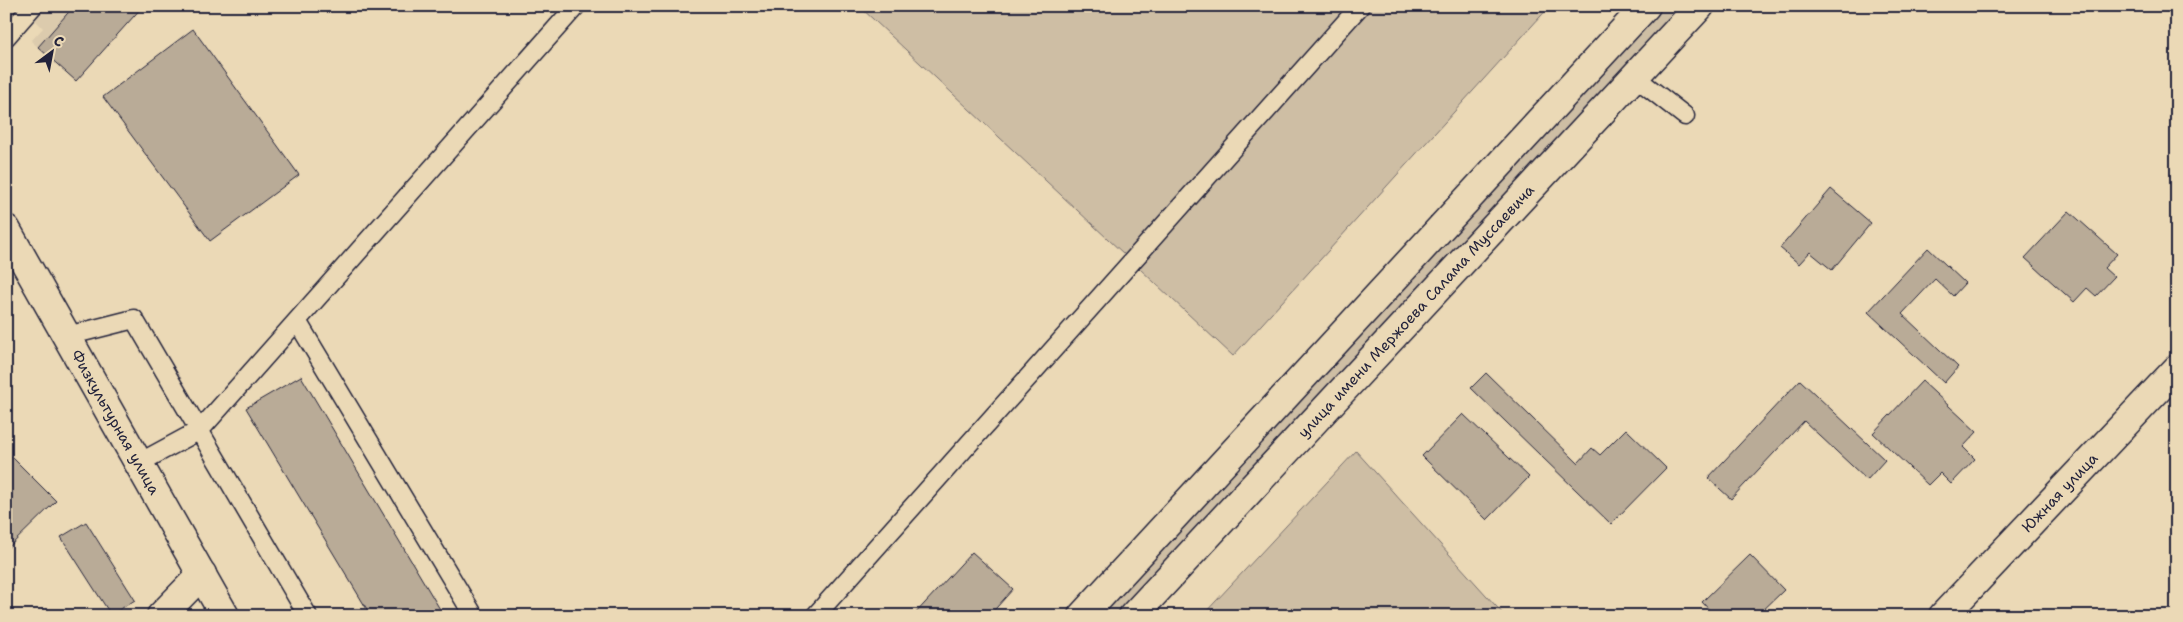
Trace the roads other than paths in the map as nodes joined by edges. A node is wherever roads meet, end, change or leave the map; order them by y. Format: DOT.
graph roads {
  1 [pos="33,6"];
  2 [pos="576,6"];
  3 [pos="1360,6"];
  4 [pos="1646,6"];
  5 [pos="1700,6"];
  6 [pos="6,37"];
  7 [pos="1635,77"];
  8 [pos="1685,116"];
  9 [pos="6,229"];
  10 [pos="297,321"];
  11 [pos="67,336"];
  12 [pos="2177,369"];
  13 [pos="200,430"];
  14 [pos="139,463"];
  15 [pos="202,574"];
  16 [pos="161,616"];
  17 [pos="225,616"];
  18 [pos="308,616"];
  19 [pos="474,616"];
  20 [pos="815,616"];
  21 [pos="1082,616"];
  22 [pos="1133,616"];
  23 [pos="1943,616"];
  1 -- 6 [label="lane"];
  2 -- 10 [label="lane"];
  3 -- 20 [label="lane"];
  4 -- 21 [label="street"];
  5 -- 7 [label="street, улица имени Мержоева Салама Муссаевича"];
  7 -- 8 [label="lane"];
  7 -- 22 [label="street, улица имени Мержоева Салама Муссаевича"];
  9 -- 11 [label="street, Физкультурная улица"];
  10 -- 13 [label="lane"];
  10 -- 19 [label="lane"];
  11 -- 13 [label="lane"];
  11 -- 14 [label="street, Физкультурная улица"];
  12 -- 23 [label="street, Южная улица"];
  13 -- 14 [label="lane"];
  13 -- 18 [label="lane"];
  14 -- 15 [label="street, Физкультурная улица"];
  15 -- 16 [label="street"];
  15 -- 17 [label="street, Физкультурная улица"];
}
